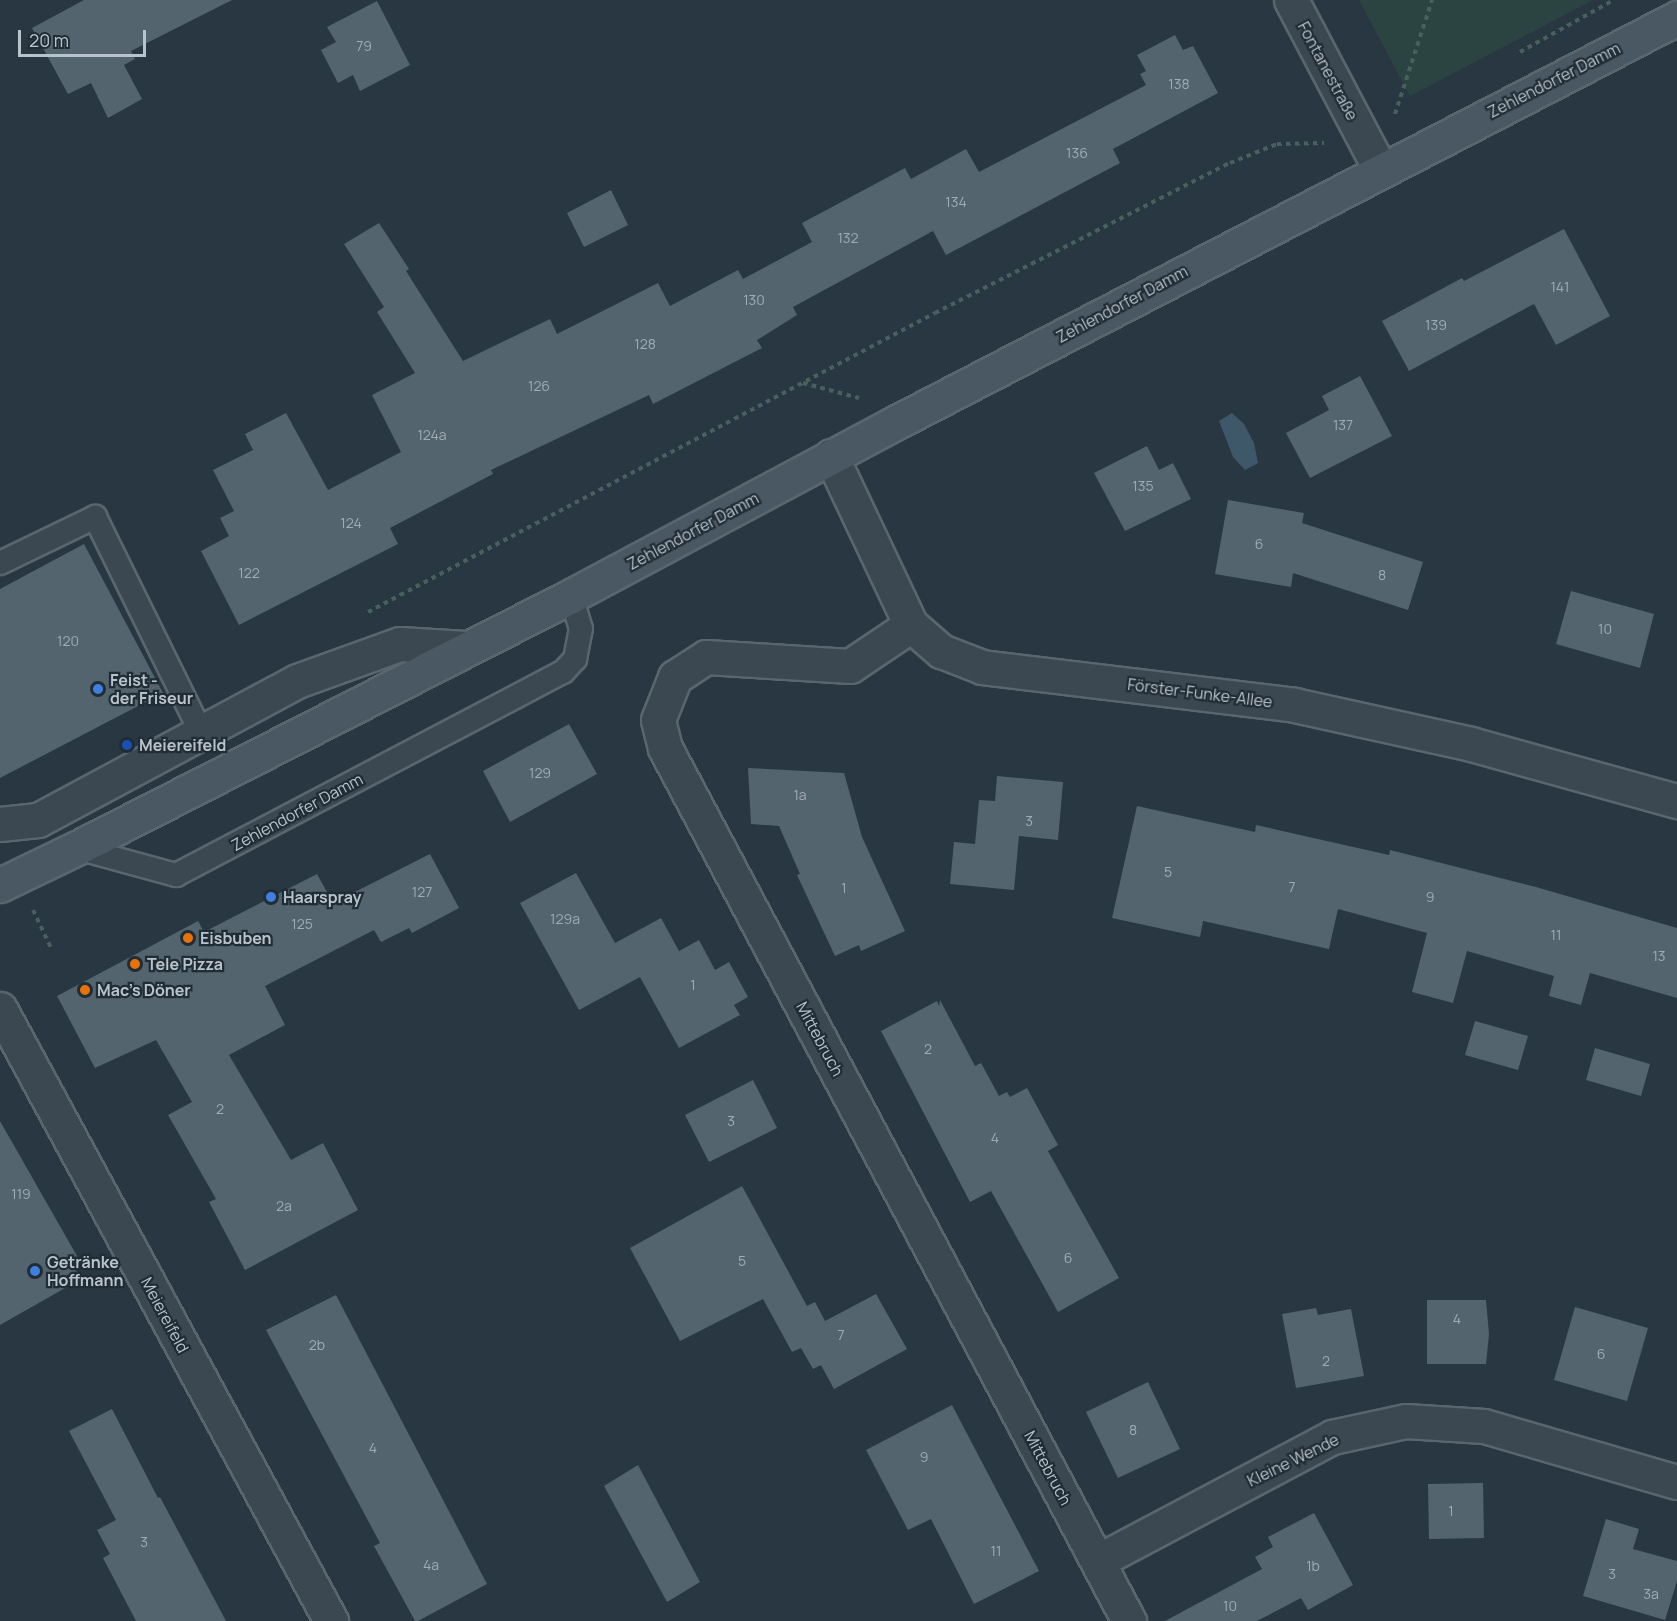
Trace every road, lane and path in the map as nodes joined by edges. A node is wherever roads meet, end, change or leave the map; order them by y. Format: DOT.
graph roads {
  1 [pos="1291,0"];
  2 [pos="1431,0"];
  3 [pos="1614,0"];
  4 [pos="1677,18"];
  5 [pos="1513,56"];
  6 [pos="1373,156"];
  7 [pos="803,383"];
  8 [pos="860,399"];
  9 [pos="831,456"];
  10 [pos="0,563"];
  11 [pos="571,596"];
  12 [pos="364,614"];
  13 [pos="911,625"];
  14 [pos="466,648"];
  15 [pos="201,732"];
  16 [pos="1677,801"];
  17 [pos="0,824"];
  18 [pos="77,848"];
  19 [pos="0,885"];
  20 [pos="0,1009"];
  21 [pos="1677,1482"];
  22 [pos="1098,1562"];
  23 [pos="331,1621"];
  24 [pos="1129,1621"];
  1 -- 6 [label="street, Fontanestraße"];
  2 -- 6 [label="path"];
  3 -- 5 [label="path"];
  4 -- 6 [label="main road, Zehlendorfer Damm"];
  6 -- 7 [label="path"];
  6 -- 9 [label="main road, Zehlendorfer Damm"];
  7 -- 8 [label="path"];
  7 -- 12 [label="path"];
  9 -- 11 [label="main road, Zehlendorfer Damm"];
  9 -- 13 [label="street, Förster-Funke-Allee"];
  10 -- 15 [label="lane"];
  11 -- 14 [label="main road, Zehlendorfer Damm"];
  11 -- 18 [label="lane, Zehlendorfer Damm"];
  13 -- 16 [label="street, Förster-Funke-Allee"];
  13 -- 22 [label="street, Mittebruch"];
  14 -- 15 [label="street"];
  14 -- 18 [label="main road, Zehlendorfer Damm"];
  15 -- 17 [label="street"];
  18 -- 19 [label="main road, Zehlendorfer Damm"];
  20 -- 23 [label="street, Meiereifeld"];
  21 -- 22 [label="street, Kleine Wende"];
  22 -- 24 [label="street, Mittebruch"];
}
